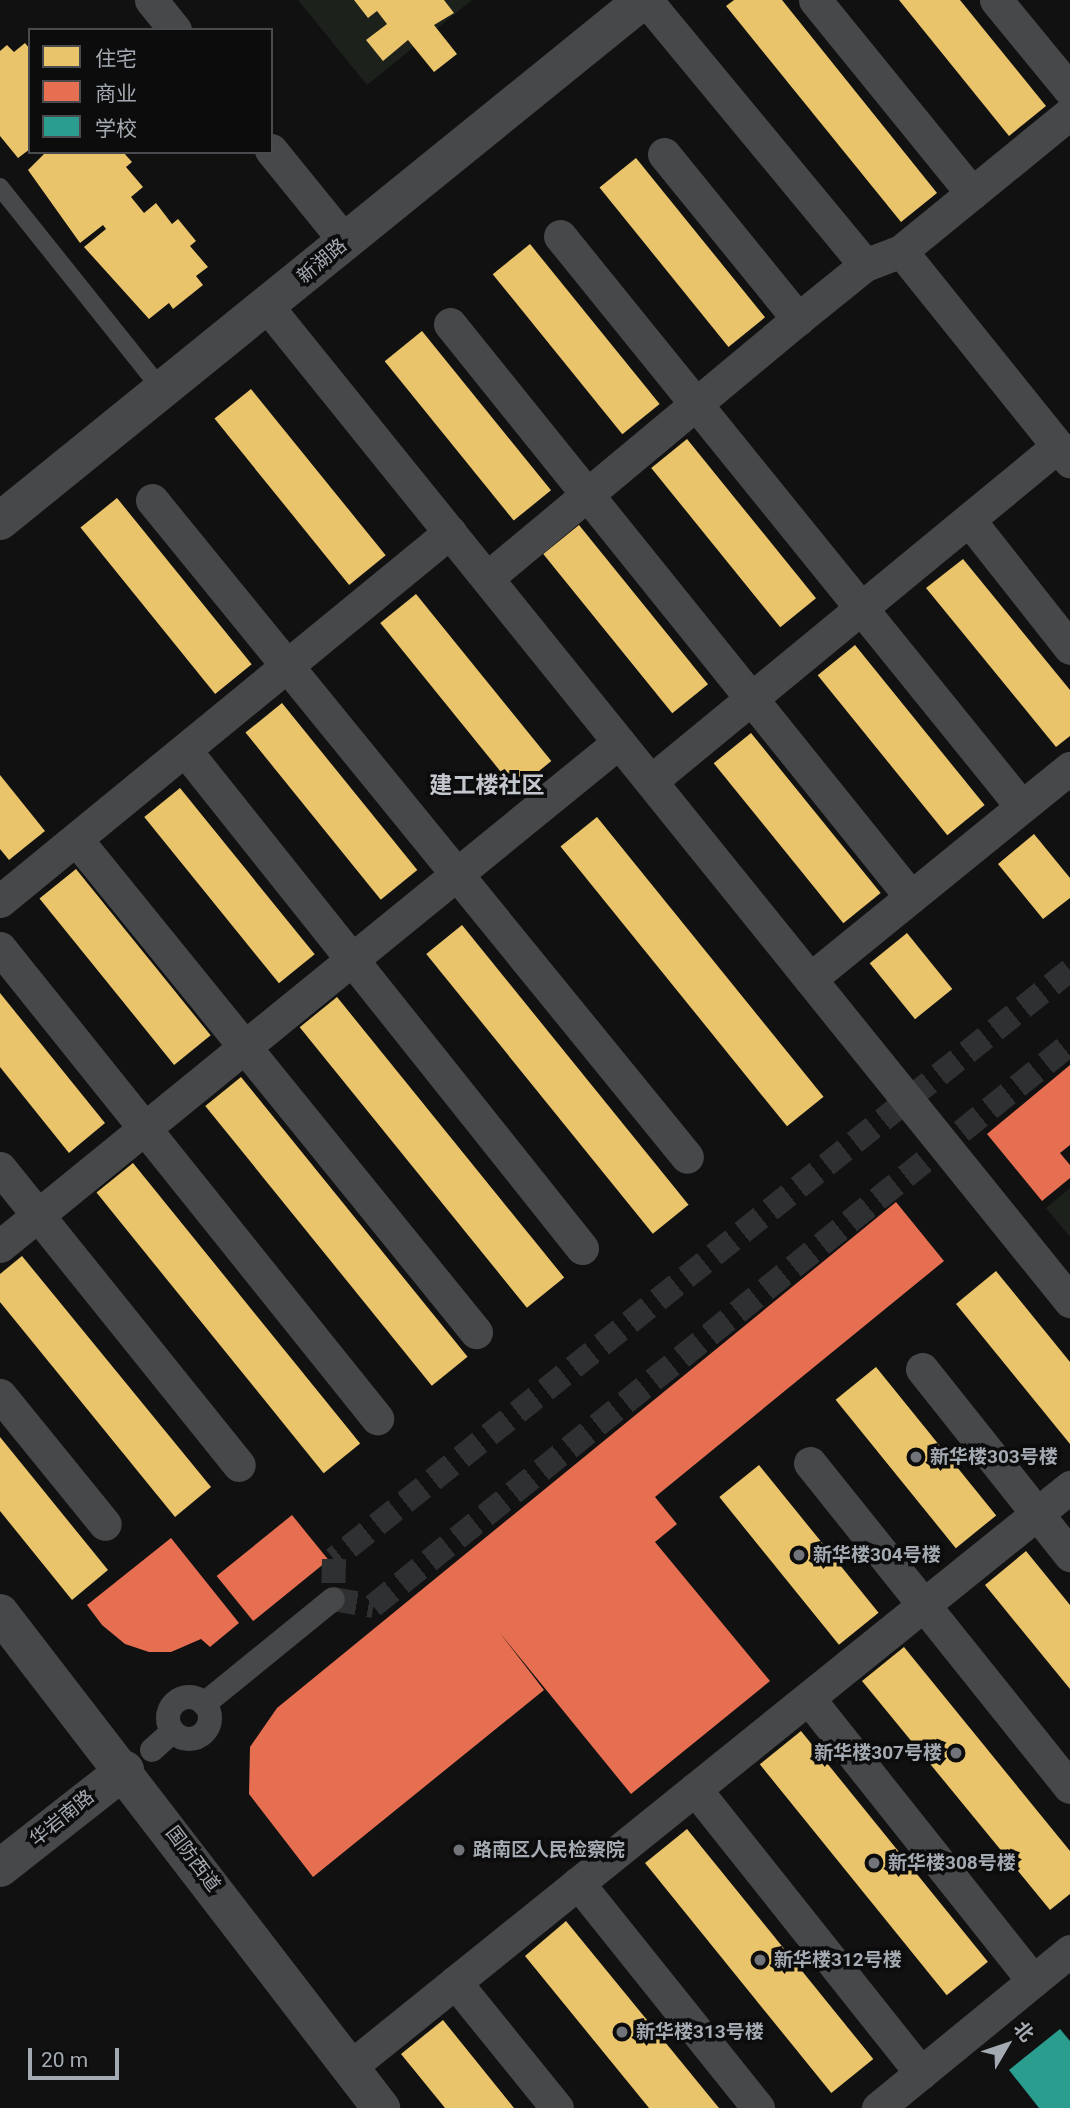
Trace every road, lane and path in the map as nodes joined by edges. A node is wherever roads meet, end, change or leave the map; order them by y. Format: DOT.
graph roads {
  1 [pos="151,0"];
  2 [pos="645,0"];
  3 [pos="815,0"];
  4 [pos="996,0"];
  5 [pos="173,28"];
  6 [pos="1070,90"];
  7 [pos="1070,113"];
  8 [pos="273,152"];
  9 [pos="664,154"];
  10 [pos="0,187"];
  11 [pos="972,193"];
  12 [pos="560,236"];
  13 [pos="345,241"];
  14 [pos="901,250"];
  15 [pos="865,265"];
  16 [pos="267,306"];
  17 [pos="797,319"];
  18 [pos="450,324"];
  19 [pos="162,390"];
  20 [pos="696,404"];
  21 [pos="1064,454"];
  22 [pos="587,496"];
  23 [pos="152,500"];
  24 [pos="969,520"];
  25 [pos="0,522"];
  26 [pos="450,532"];
  27 [pos="487,578"];
  28 [pos="861,608"];
  29 [pos="1070,648"];
  30 [pos="286,666"];
  31 [pos="751,699"];
  32 [pos="619,742"];
  33 [pos="185,750"];
  34 [pos="1070,768"];
  35 [pos="651,781"];
  36 [pos="1022,807"];
  37 [pos="76,839"];
  38 [pos="456,875"];
  39 [pos="911,897"];
  40 [pos="0,901"];
  41 [pos="0,948"];
  42 [pos="352,959"];
  43 [pos="810,979"];
  44 [pos="245,1046"];
  45 [pos="144,1128"];
  46 [pos="687,1157"];
  47 [pos="0,1168"];
  48 [pos="38,1215"];
  49 [pos="0,1246"];
  50 [pos="582,1248"];
  51 [pos="1070,1301"];
  52 [pos="476,1332"];
  53 [pos="922,1369"];
  54 [pos="0,1395"];
  55 [pos="377,1418"];
  56 [pos="810,1463"];
  57 [pos="239,1465"];
  58 [pos="1070,1487"];
  59 [pos="1037,1514"];
  60 [pos="105,1524"];
  61 [pos="1070,1555"];
  62 [pos="333,1599"];
  63 [pos="925,1604"];
  64 [pos="0,1613"];
  65 [pos="809,1699"];
  66 [pos="138,1760"];
  67 [pos="1070,1787"];
  68 [pos="695,1789"];
  69 [pos="0,1868"];
  70 [pos="579,1883"];
  71 [pos="1070,1951"];
  72 [pos="1034,1981"];
  73 [pos="455,1982"];
  74 [pos="350,2067"];
  75 [pos="921,2073"];
  76 [pos="381,2108"];
  77 [pos="557,2108"];
  78 [pos="758,2108"];
  79 [pos="878,2108"];
  1 -- 5 [label="street"];
  2 -- 13 [label="street, 新湖路"];
  2 -- 15 [label="street"];
  3 -- 11 [label="street"];
  4 -- 6 [label="street"];
  7 -- 11 [label="street"];
  8 -- 13 [label="street"];
  9 -- 17 [label="street"];
  10 -- 19 [label="lane"];
  11 -- 14 [label="street"];
  12 -- 20 [label="street"];
  13 -- 16 [label="street, 新湖路"];
  14 -- 15 [label="street"];
  14 -- 21 [label="street"];
  15 -- 17 [label="street"];
  16 -- 19 [label="street, 新湖路"];
  16 -- 26 [label="street"];
  17 -- 20 [label="street"];
  18 -- 22 [label="street"];
  19 -- 25 [label="street, 新湖路"];
  20 -- 22 [label="street"];
  20 -- 28 [label="street"];
  21 -- 24 [label="street"];
  22 -- 27 [label="street"];
  22 -- 31 [label="street"];
  23 -- 30 [label="street"];
  24 -- 28 [label="street"];
  24 -- 29 [label="street"];
  26 -- 27 [label="street"];
  26 -- 30 [label="street"];
  27 -- 32 [label="street"];
  28 -- 31 [label="street"];
  28 -- 36 [label="street"];
  30 -- 33 [label="street"];
  30 -- 38 [label="street"];
  31 -- 35 [label="street"];
  31 -- 39 [label="street"];
  32 -- 35 [label="street"];
  32 -- 38 [label="street"];
  33 -- 37 [label="street"];
  33 -- 42 [label="street"];
  34 -- 36 [label="street"];
  35 -- 43 [label="street"];
  36 -- 39 [label="street"];
  37 -- 40 [label="street"];
  37 -- 44 [label="street"];
  38 -- 42 [label="street"];
  38 -- 46 [label="street"];
  39 -- 43 [label="street"];
  41 -- 45 [label="street"];
  42 -- 44 [label="street"];
  42 -- 50 [label="street"];
  43 -- 51 [label="street"];
  44 -- 45 [label="street"];
  44 -- 52 [label="street"];
  45 -- 48 [label="street"];
  45 -- 55 [label="street"];
  47 -- 48 [label="street"];
  48 -- 49 [label="street"];
  48 -- 57 [label="street"];
  53 -- 59 [label="street"];
  54 -- 60 [label="street"];
  56 -- 63 [label="street"];
  58 -- 59 [label="street"];
  59 -- 61 [label="street"];
  59 -- 63 [label="street"];
  62 -- 66 [label="street"];
  63 -- 65 [label="street"];
  63 -- 67 [label="street"];
  64 -- 66 [label="street, 国防西道"];
  65 -- 68 [label="street"];
  65 -- 72 [label="street"];
  66 -- 69 [label="street, 华岩南路"];
  66 -- 74 [label="street, 国防西道"];
  68 -- 70 [label="street"];
  68 -- 75 [label="street"];
  70 -- 73 [label="street"];
  70 -- 78 [label="street"];
  71 -- 72 [label="street"];
  72 -- 75 [label="street"];
  73 -- 74 [label="street"];
  73 -- 77 [label="street"];
  74 -- 76 [label="street, 国防西道"];
  75 -- 79 [label="street"];
}
